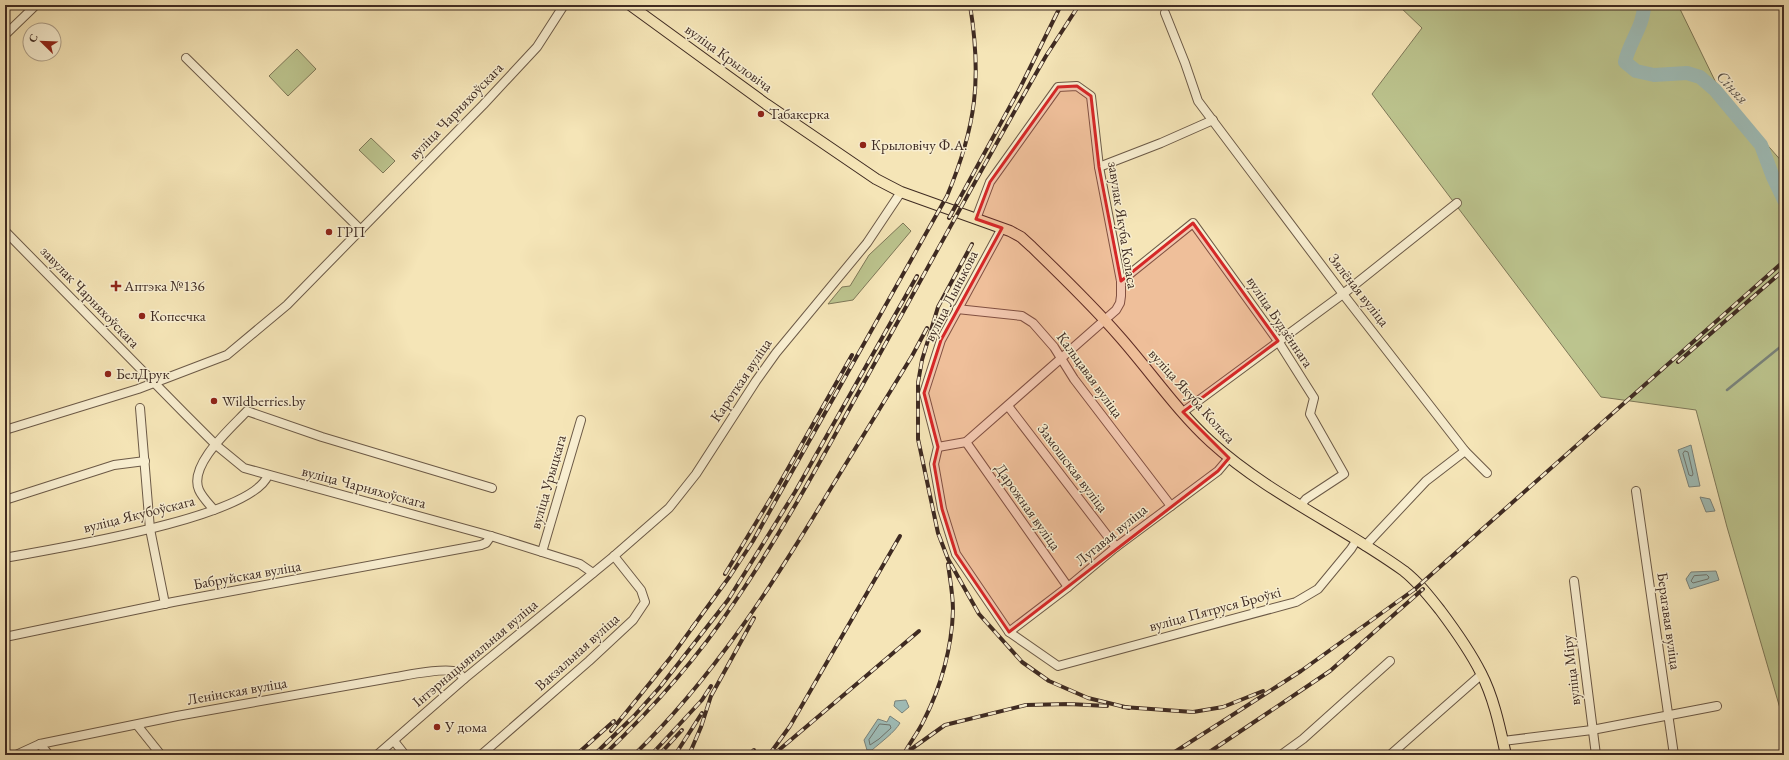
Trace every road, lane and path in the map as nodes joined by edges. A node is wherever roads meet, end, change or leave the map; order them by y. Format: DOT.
graph roads {
  1 [pos="36,5"];
  2 [pos="564,5"];
  3 [pos="630,5"];
  4 [pos="1165,14"];
  5 [pos="5,35"];
  6 [pos="186,58"];
  7 [pos="1213,120"];
  8 [pos="1099,167"];
  9 [pos="901,192"];
  10 [pos="1457,203"];
  11 [pos="959,213"];
  12 [pos="976,219"];
  13 [pos="1002,228"];
  14 [pos="361,230"];
  15 [pos="5,231"];
  16 [pos="1121,281"];
  17 [pos="1343,294"];
  18 [pos="957,309"];
  19 [pos="1105,320"];
  20 [pos="1278,341"];
  21 [pos="1061,358"];
  22 [pos="154,383"];
  23 [pos="1008,406"];
  24 [pos="140,408"];
  25 [pos="1182,412"];
  26 [pos="581,420"];
  27 [pos="5,430"];
  28 [pos="966,442"];
  29 [pos="216,445"];
  30 [pos="938,447"];
  31 [pos="1466,451"];
  32 [pos="1229,458"];
  33 [pos="144,461"];
  34 [pos="1487,473"];
  35 [pos="268,475"];
  36 [pos="492,488"];
  37 [pos="1636,491"];
  38 [pos="5,500"];
  39 [pos="1171,506"];
  40 [pos="1300,506"];
  41 [pos="214,510"];
  42 [pos="150,529"];
  43 [pos="491,536"];
  44 [pos="1356,540"];
  45 [pos="1365,546"];
  46 [pos="1116,547"];
  47 [pos="542,552"];
  48 [pos="614,556"];
  49 [pos="5,558"];
  50 [pos="593,573"];
  51 [pos="1574,581"];
  52 [pos="1068,588"];
  53 [pos="165,604"];
  54 [pos="1009,632"];
  55 [pos="5,637"];
  56 [pos="1390,662"];
  57 [pos="1058,666"];
  58 [pos="1482,674"];
  59 [pos="464,679"];
  60 [pos="1717,706"];
  61 [pos="1668,716"];
  62 [pos="137,725"];
  63 [pos="1592,730"];
  64 [pos="394,741"];
  65 [pos="1503,741"];
  66 [pos="40,744"];
  67 [pos="16,755"];
  68 [pos="49,755"];
  69 [pos="161,755"];
  70 [pos="377,755"];
  71 [pos="405,755"];
  72 [pos="482,755"];
  73 [pos="1281,755"];
  74 [pos="1390,755"];
  75 [pos="1506,755"];
  76 [pos="1596,755"];
  77 [pos="1674,755"];
  1 -- 5 [label="street"];
  2 -- 14 [label="street, вуліца Чарняхоўскага"];
  3 -- 9 [label="main road, вуліца Крыловіча"];
  4 -- 7 [label="street, Зялёная вуліца"];
  6 -- 14 [label="street"];
  7 -- 8 [label="street"];
  7 -- 17 [label="street, Зялёная вуліца"];
  8 -- 12 [label="street, завулак Якуба Коласа"];
  8 -- 16 [label="street, завулак Якуба Коласа"];
  9 -- 11 [label="main road, вуліца Крыловіча"];
  9 -- 48 [label="street, Кароткая вуліца"];
  10 -- 17 [label="street"];
  11 -- 12 [label="main road, вуліца Якуба Коласа"];
  12 -- 13 [label="main road, вуліца Якуба Коласа"];
  13 -- 18 [label="street, вуліца Лынькова"];
  13 -- 19 [label="main road, вуліца Якуба Коласа"];
  14 -- 22 [label="street, вуліца Чарняхоўскага"];
  15 -- 22 [label="street, завулак Чарняхоўскага"];
  16 -- 19 [label="street, завулак Якуба Коласа"];
  16 -- 20 [label="street, вуліца Будзённага"];
  17 -- 20 [label="street"];
  17 -- 31 [label="street, Зялёная вуліца"];
  18 -- 21 [label="street, Кальцавая вуліца"];
  18 -- 30 [label="street, вуліца Лынькова"];
  19 -- 21 [label="street, завулак Якуба Коласа"];
  19 -- 25 [label="main road, вуліца Якуба Коласа"];
  20 -- 25 [label="street"];
  20 -- 40 [label="street, вуліца Будзённага"];
  21 -- 23 [label="street, завулак Якуба Коласа"];
  21 -- 39 [label="street, Кальцавая вуліца"];
  22 -- 27 [label="street, вуліца Чарняхоўскага"];
  22 -- 29 [label="street, вуліца Чарняхоўскага"];
  23 -- 28 [label="street, завулак Якуба Коласа"];
  23 -- 46 [label="street, Замошская вуліца"];
  24 -- 33 [label="street"];
  25 -- 32 [label="main road, вуліца Якуба Коласа"];
  26 -- 47 [label="street, вуліца Урыцкага"];
  28 -- 30 [label="street"];
  28 -- 52 [label="street, Дарожная вуліца"];
  29 -- 35 [label="street, вуліца Чарняхоўскага"];
  29 -- 36 [label="street"];
  29 -- 41 [label="street"];
  30 -- 54 [label="street, вуліца Лынькова"];
  31 -- 34 [label="street, Зялёная вуліца"];
  31 -- 45 [label="street"];
  32 -- 39 [label="street, Лугавая вуліца"];
  32 -- 40 [label="main road, вуліца Якуба Коласа"];
  33 -- 38 [label="street"];
  33 -- 42 [label="street"];
  35 -- 41 [label="street, вуліца Якубоўскага"];
  35 -- 43 [label="street, вуліца Чарняхоўскага"];
  37 -- 61 [label="street, Берагавая вуліца"];
  39 -- 46 [label="street, Лугавая вуліца"];
  40 -- 44 [label="main road, вуліца Якуба Коласа"];
  41 -- 42 [label="street, вуліца Якубоўскага"];
  42 -- 49 [label="street, вуліца Якубоўскага"];
  42 -- 53 [label="street"];
  43 -- 47 [label="street, вуліца Чарняхоўскага"];
  43 -- 53 [label="street, Бабруйская вуліца"];
  44 -- 45 [label="main road, вуліца Якуба Коласа"];
  44 -- 57 [label="street, вуліца Пятруся Броўкі"];
  45 -- 58 [label="main road, вуліца Якуба Коласа"];
  46 -- 52 [label="street, Лугавая вуліца"];
  47 -- 50 [label="street, вуліца Чарняхоўскага"];
  48 -- 50 [label="street, Кароткая вуліца"];
  48 -- 72 [label="street, Вакзальная вуліца"];
  50 -- 59 [label="street, Інтэрнацыянальная вуліца"];
  51 -- 63 [label="street, вуліца Міру"];
  52 -- 54 [label="street, Лугавая вуліца"];
  53 -- 55 [label="street, Бабруйская вуліца"];
  54 -- 57 [label="street, вуліца Лынькова"];
  56 -- 73 [label="street"];
  58 -- 65 [label="main road, вуліца Якуба Коласа"];
  58 -- 74 [label="street"];
  59 -- 62 [label="street, Ленінская вуліца"];
  59 -- 64 [label="street, Інтэрнацыянальная вуліца"];
  60 -- 61 [label="street"];
  61 -- 63 [label="street"];
  61 -- 77 [label="street, Берагавая вуліца"];
  62 -- 66 [label="street, Ленінская вуліца"];
  62 -- 69 [label="street"];
  63 -- 65 [label="street"];
  63 -- 76 [label="street, вуліца Міру"];
  64 -- 70 [label="street, Інтэрнацыянальная вуліца"];
  64 -- 71 [label="street"];
  65 -- 75 [label="main road, вуліца Якуба Коласа"];
  66 -- 67 [label="street, Ленінская вуліца"];
  66 -- 68 [label="street"];
}
